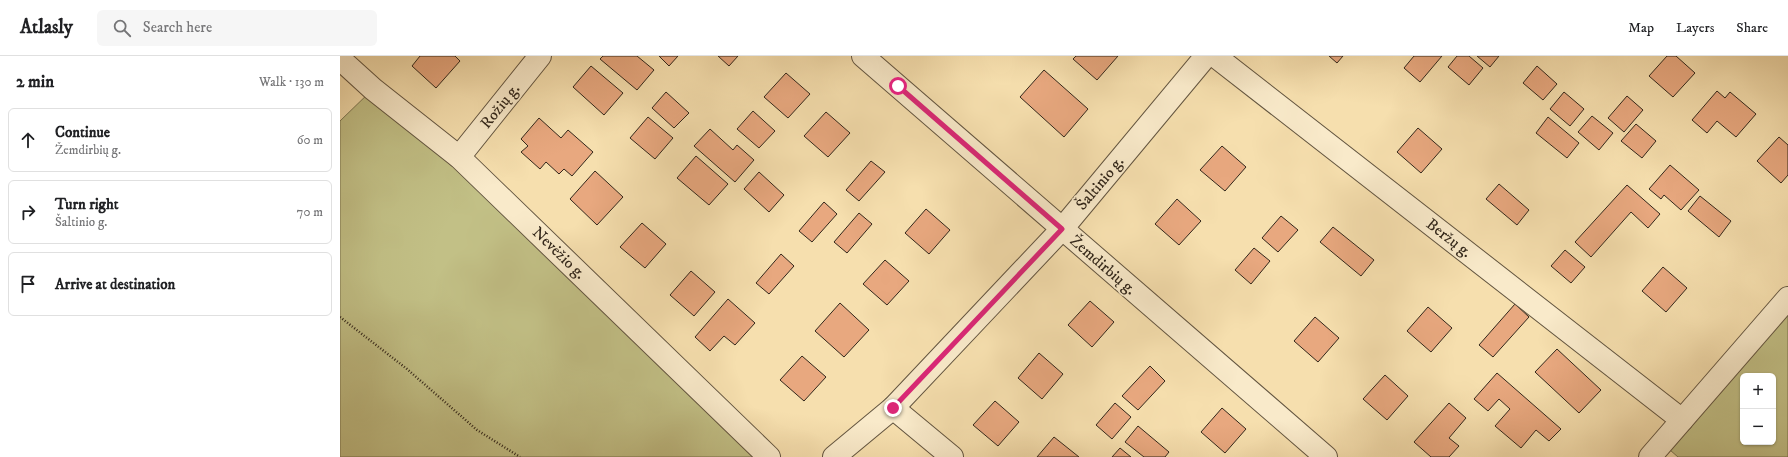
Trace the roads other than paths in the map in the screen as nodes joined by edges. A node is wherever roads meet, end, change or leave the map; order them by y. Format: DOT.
graph roads {
  1 [pos="540,56"];
  2 [pos="863,56"];
  3 [pos="1206,56"];
  4 [pos="1215,56"];
  5 [pos="340,59"];
  6 [pos="459,157"];
  7 [pos="1062,229"];
  8 [pos="1788,298"];
  9 [pos="893,408"];
  10 [pos="1682,420"];
  11 [pos="769,457"];
  12 [pos="834,457"];
  13 [pos="952,457"];
  14 [pos="1326,457"];
  15 [pos="1650,457"];
  1 -- 6 [label="street, Rožių g."];
  2 -- 7 [label="street, Žemdirbių g."];
  3 -- 7 [label="street, Šaltinio g."];
  4 -- 10 [label="street, Beržų g."];
  5 -- 6 [label="street, Nevėžio g."];
  6 -- 11 [label="street, Nevėžio g."];
  7 -- 9 [label="street, Šaltinio g."];
  7 -- 14 [label="street, Žemdirbių g."];
  8 -- 10 [label="street"];
  9 -- 12 [label="street, Šaltinio g."];
  9 -- 13 [label="street"];
  10 -- 15 [label="street"];
}
